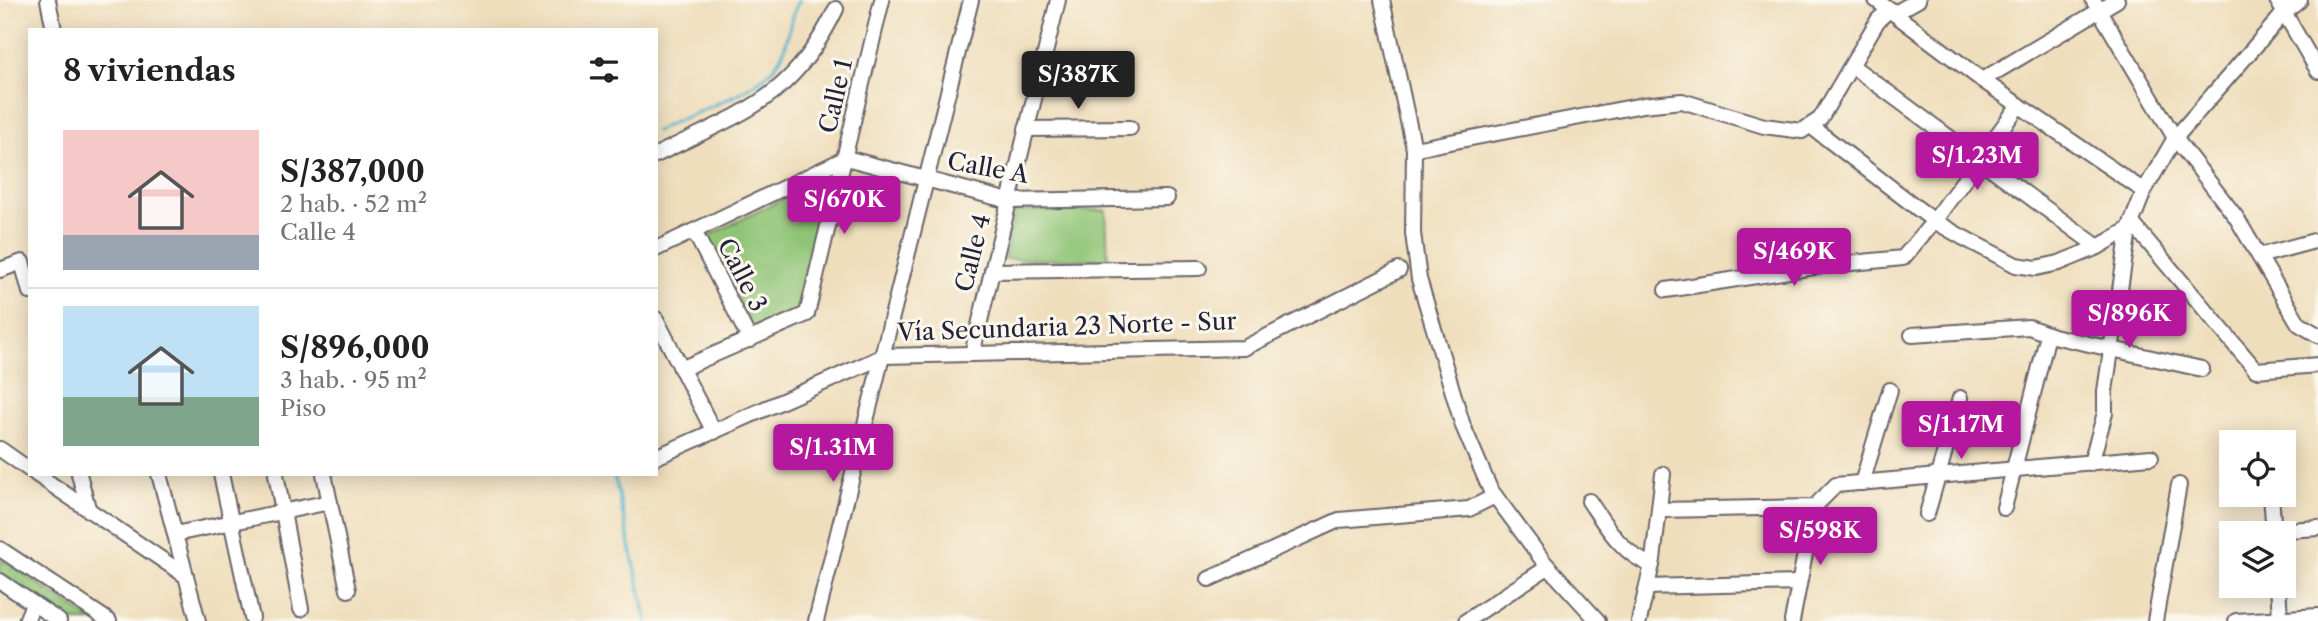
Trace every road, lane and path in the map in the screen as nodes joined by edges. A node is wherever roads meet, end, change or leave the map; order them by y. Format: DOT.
graph roads {
  1 [pos="48,0"];
  2 [pos="882,0"];
  3 [pos="971,0"];
  4 [pos="1058,0"];
  5 [pos="1383,0"];
  6 [pos="1876,0"];
  7 [pos="1918,0"];
  8 [pos="2117,0"];
  9 [pos="2300,0"];
  10 [pos="2096,5"];
  11 [pos="2281,6"];
  12 [pos="836,9"];
  13 [pos="1893,11"];
  14 [pos="54,28"];
  15 [pos="1852,66"];
  16 [pos="2318,71"];
  17 [pos="1982,80"];
  18 [pos="2019,105"];
  19 [pos="1812,127"];
  20 [pos="1130,128"];
  21 [pos="1026,129"];
  22 [pos="2175,138"];
  23 [pos="1414,149"];
  24 [pos="658,154"];
  25 [pos="846,158"];
  26 [pos="1978,161"];
  27 [pos="926,180"];
  28 [pos="2144,191"];
  29 [pos="1167,198"];
  30 [pos="1009,201"];
  31 [pos="1934,221"];
  32 [pos="2131,226"];
  33 [pos="694,231"];
  34 [pos="2318,240"];
  35 [pos="2098,247"];
  36 [pos="658,248"];
  37 [pos="2259,256"];
  38 [pos="1199,268"];
  39 [pos="0,270"];
  40 [pos="1399,270"];
  41 [pos="992,271"];
  42 [pos="28,284"];
  43 [pos="1665,289"];
  44 [pos="658,323"];
  45 [pos="1912,335"];
  46 [pos="2048,335"];
  47 [pos="2318,335"];
  48 [pos="750,340"];
  49 [pos="2112,349"];
  50 [pos="972,354"];
  51 [pos="884,356"];
  52 [pos="2318,365"];
  53 [pos="681,369"];
  54 [pos="2202,369"];
  55 [pos="1890,390"];
  56 [pos="1960,398"];
  57 [pos="714,432"];
  58 [pos="0,449"];
  59 [pos="658,456"];
  60 [pos="2151,457"];
  61 [pos="2091,463"];
  62 [pos="28,469"];
  63 [pos="2014,470"];
  64 [pos="1663,474"];
  65 [pos="39,476"];
  66 [pos="80,476"];
  67 [pos="160,476"];
  68 [pos="221,476"];
  69 [pos="276,476"];
  70 [pos="324,476"];
  71 [pos="1938,476"];
  72 [pos="1862,482"];
  73 [pos="2179,485"];
  74 [pos="1495,496"];
  75 [pos="1589,501"];
  76 [pos="330,502"];
  77 [pos="1814,507"];
  78 [pos="88,508"];
  79 [pos="2004,508"];
  80 [pos="1659,510"];
  81 [pos="283,512"];
  82 [pos="1927,514"];
  83 [pos="231,523"];
  84 [pos="2318,528"];
  85 [pos="2296,530"];
  86 [pos="175,534"];
  87 [pos="0,549"];
  88 [pos="1652,565"];
  89 [pos="1548,567"];
  90 [pos="186,576"];
  91 [pos="1209,579"];
  92 [pos="0,582"];
  93 [pos="1799,583"];
  94 [pos="1647,587"];
  95 [pos="348,590"];
  96 [pos="2279,598"];
  97 [pos="33,604"];
  98 [pos="301,609"];
  99 [pos="2318,616"];
  100 [pos="2280,617"];
  101 [pos="252,618"];
  102 [pos="26,621"];
  103 [pos="59,621"];
  104 [pos="109,621"];
  105 [pos="198,621"];
  106 [pos="816,621"];
  107 [pos="1466,621"];
  108 [pos="1598,621"];
  109 [pos="1639,621"];
  110 [pos="1792,621"];
  111 [pos="2155,621"];
  112 [pos="2236,621"];
  1 -- 14 [label="street"];
  2 -- 25 [label="street, Calle 1"];
  3 -- 27 [label="street"];
  4 -- 21 [label="street, Calle 4"];
  5 -- 23 [label="street"];
  6 -- 13 [label="street"];
  7 -- 13 [label="street"];
  8 -- 10 [label="street"];
  9 -- 11 [label="street"];
  10 -- 17 [label="street"];
  10 -- 22 [label="street"];
  11 -- 16 [label="street"];
  11 -- 22 [label="street"];
  12 -- 24 [label="street"];
  13 -- 15 [label="street"];
  13 -- 17 [label="street"];
  15 -- 19 [label="street"];
  15 -- 26 [label="street"];
  17 -- 18 [label="street"];
  18 -- 26 [label="street"];
  18 -- 28 [label="street"];
  19 -- 23 [label="street"];
  19 -- 31 [label="street"];
  20 -- 21 [label="street"];
  21 -- 30 [label="street, Calle 4"];
  22 -- 28 [label="street"];
  22 -- 37 [label="street"];
  23 -- 74 [label="street"];
  25 -- 27 [label="street, Calle A"];
  25 -- 33 [label="street"];
  25 -- 48 [label="street, Calle 1"];
  26 -- 31 [label="street"];
  26 -- 35 [label="street"];
  27 -- 30 [label="street, Calle A"];
  27 -- 51 [label="street"];
  28 -- 32 [label="street"];
  29 -- 30 [label="street, Calle A"];
  30 -- 41 [label="street, Calle 4"];
  31 -- 35 [label="street"];
  31 -- 43 [label="street"];
  32 -- 35 [label="street"];
  32 -- 49 [label="street"];
  32 -- 52 [label="street"];
  33 -- 36 [label="street"];
  33 -- 48 [label="street, Calle 3"];
  34 -- 37 [label="street"];
  37 -- 47 [label="street"];
  38 -- 41 [label="street"];
  39 -- 42 [label="street"];
  40 -- 50 [label="street, Vía Secundaria 23 Norte - Sur"];
  41 -- 50 [label="street, Calle 4"];
  44 -- 53 [label="street"];
  45 -- 46 [label="street"];
  46 -- 49 [label="street"];
  46 -- 63 [label="street"];
  48 -- 53 [label="street, Calle 1"];
  49 -- 54 [label="street"];
  49 -- 61 [label="street"];
  50 -- 51 [label="street, Vía Secundaria 23 Norte - Sur"];
  51 -- 57 [label="street, Vía Secundaria 23 Norte - Sur"];
  51 -- 106 [label="street"];
  53 -- 57 [label="street"];
  55 -- 72 [label="street"];
  56 -- 71 [label="street"];
  57 -- 59 [label="street, Vía Secundaria 23 Norte - Sur"];
  58 -- 62 [label="street"];
  60 -- 61 [label="street"];
  61 -- 63 [label="street"];
  63 -- 71 [label="street"];
  63 -- 79 [label="street"];
  64 -- 80 [label="street"];
  65 -- 78 [label="street"];
  66 -- 78 [label="street"];
  67 -- 86 [label="street"];
  68 -- 83 [label="street"];
  69 -- 81 [label="street"];
  70 -- 76 [label="street"];
  71 -- 72 [label="street"];
  71 -- 82 [label="street"];
  72 -- 77 [label="street"];
  73 -- 111 [label="street"];
  74 -- 89 [label="street"];
  74 -- 91 [label="street"];
  75 -- 88 [label="street"];
  76 -- 81 [label="street"];
  76 -- 95 [label="street"];
  77 -- 80 [label="street"];
  77 -- 93 [label="street"];
  78 -- 90 [label="street"];
  80 -- 88 [label="street"];
  81 -- 83 [label="street"];
  81 -- 98 [label="street"];
  83 -- 86 [label="street"];
  83 -- 101 [label="street"];
  84 -- 85 [label="street"];
  86 -- 90 [label="street"];
  87 -- 104 [label="street"];
  88 -- 94 [label="street"];
  89 -- 107 [label="street"];
  89 -- 108 [label="street"];
  90 -- 105 [label="street"];
  92 -- 97 [label="street"];
  93 -- 94 [label="street"];
  93 -- 110 [label="street"];
  94 -- 109 [label="street"];
  96 -- 100 [label="street"];
  97 -- 102 [label="street"];
  97 -- 103 [label="street"];
  99 -- 100 [label="street"];
  100 -- 112 [label="street"];
}
